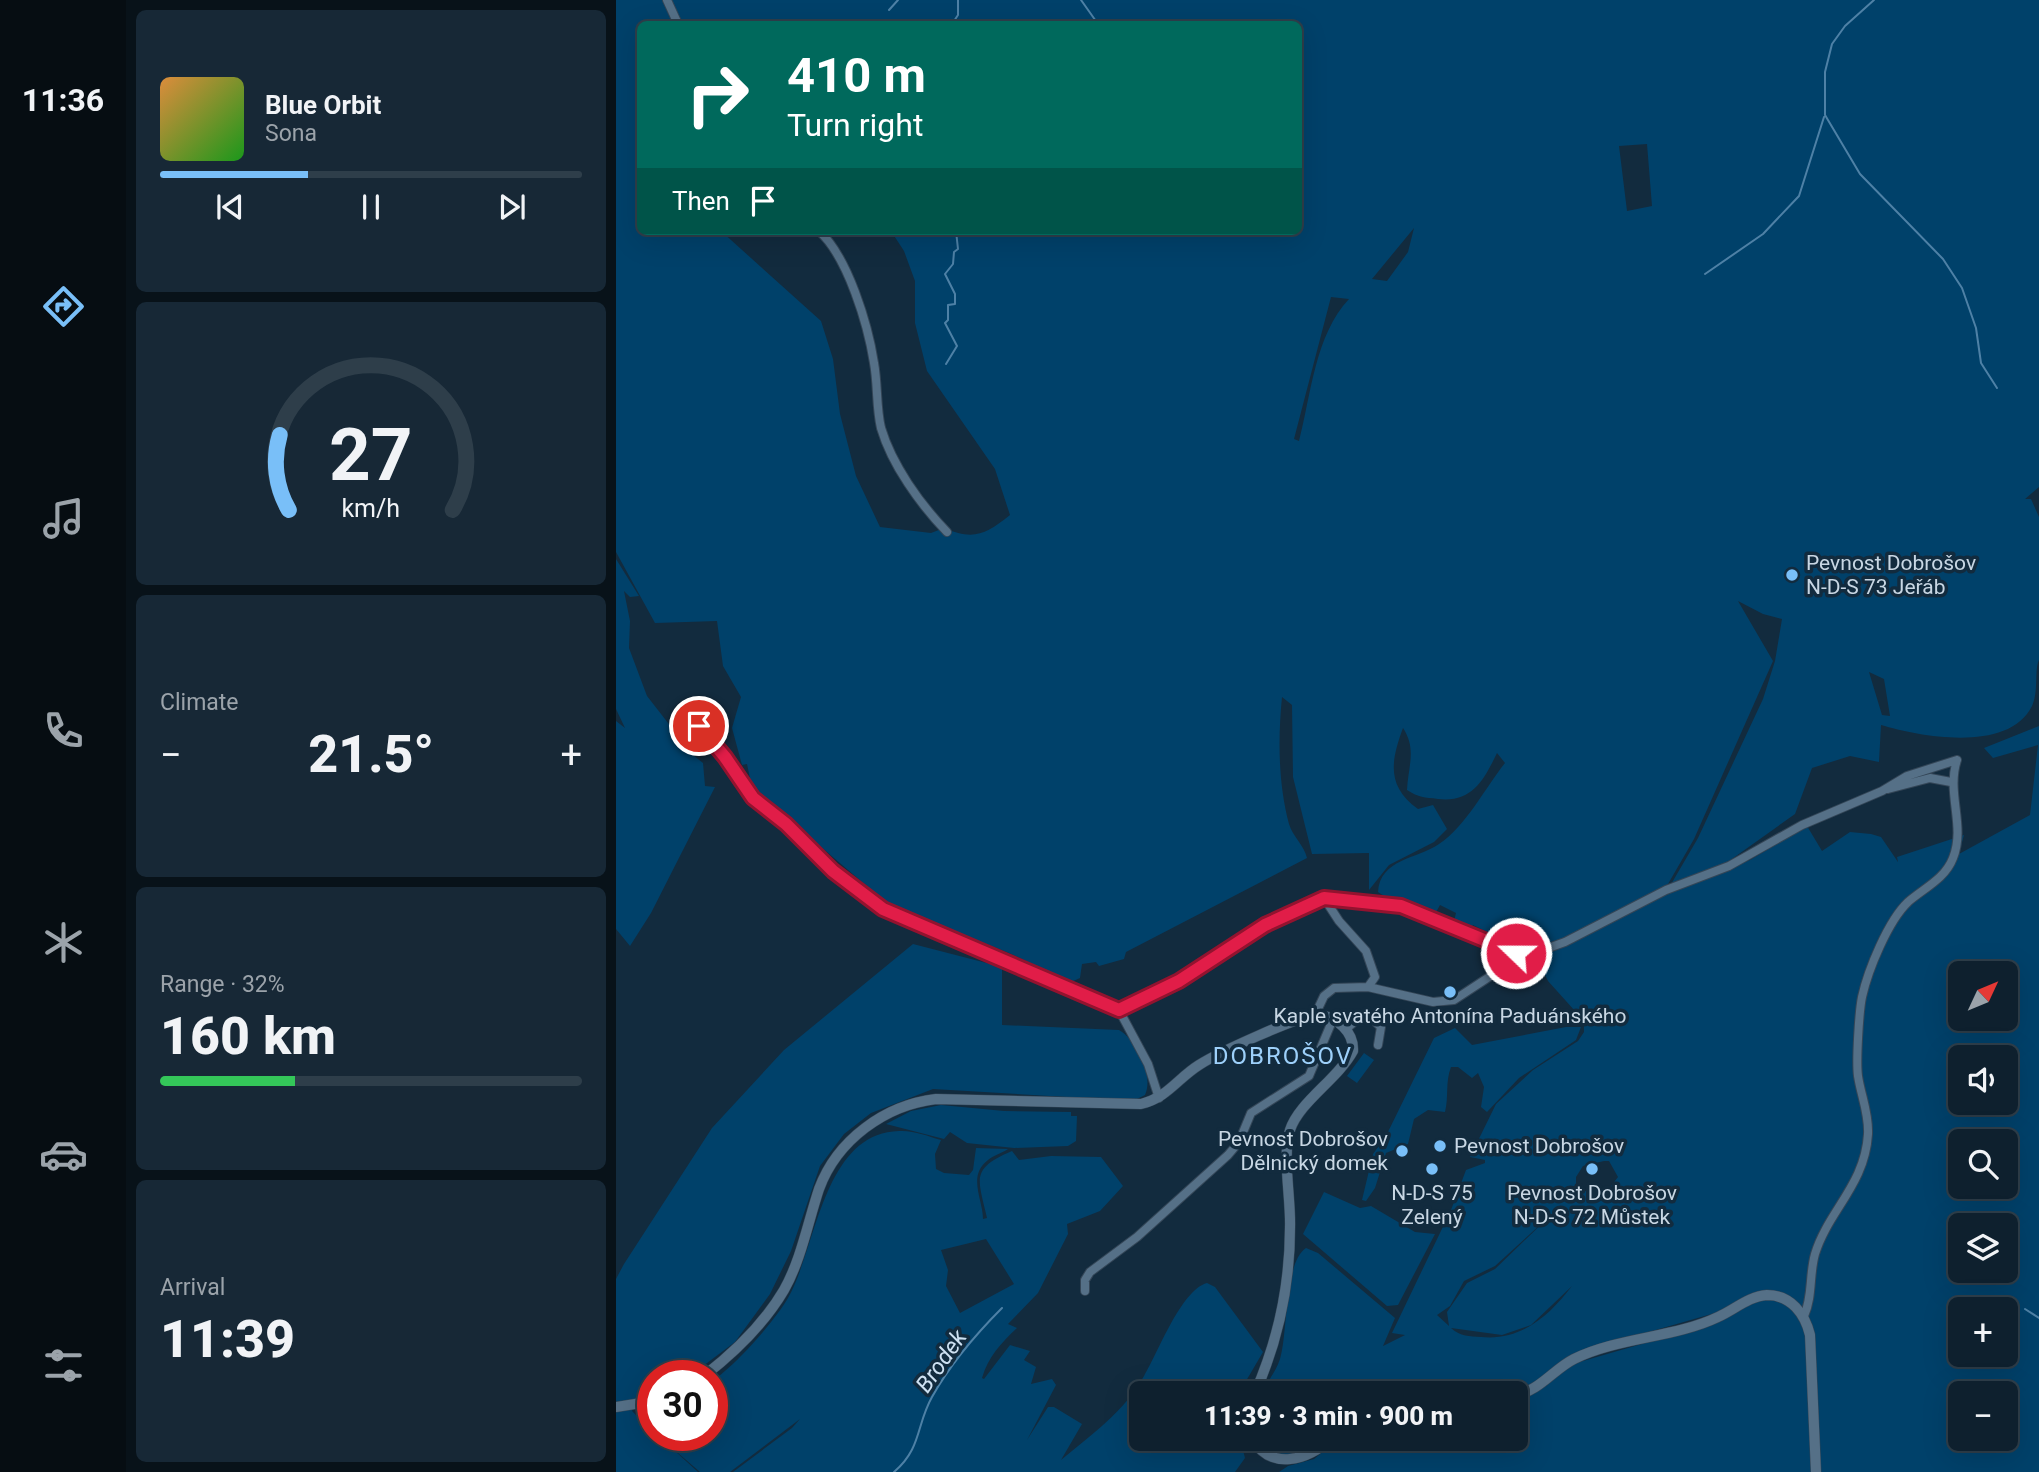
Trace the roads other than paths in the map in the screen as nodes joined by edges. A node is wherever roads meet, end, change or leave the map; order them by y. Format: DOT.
graph roads {
  1 [pos="667,0"];
  2 [pos="677,21"];
  3 [pos="823,235"];
  4 [pos="947,532"];
  5 [pos="687,713"];
  6 [pos="1951,782"];
  7 [pos="1882,791"];
  8 [pos="1324,898"];
  9 [pos="1526,956"];
  10 [pos="1375,977"];
  11 [pos="1368,987"];
  12 [pos="1385,991"];
  13 [pos="1119,1010"];
  14 [pos="1315,1015"];
  15 [pos="1333,1020"];
  16 [pos="1346,1029"];
  17 [pos="1378,1045"];
  18 [pos="1159,1098"];
  19 [pos="1084,1291"];
  20 [pos="1804,1316"];
  21 [pos="721,1360"];
  22 [pos="1260,1381"];
  23 [pos="1528,1389"];
  24 [pos="637,1404"];
  25 [pos="616,1407"];
  26 [pos="1264,1451"];
  27 [pos="1317,1451"];
  28 [pos="1815,1472"];
  1 -- 2 [label="street"];
  3 -- 4 [label="street"];
  5 -- 13 [label="street"];
  6 -- 7 [label="street"];
  6 -- 7 [label="street"];
  6 -- 20 [label="street"];
  7 -- 9 [label="street"];
  8 -- 9 [label="street"];
  8 -- 10 [label="street"];
  8 -- 13 [label="street"];
  9 -- 12 [label="street"];
  10 -- 11 [label="street"];
  10 -- 12 [label="street"];
  11 -- 12 [label="street"];
  11 -- 14 [label="street"];
  13 -- 18 [label="street"];
  14 -- 15 [label="street"];
  14 -- 18 [label="street"];
  15 -- 16 [label="street"];
  15 -- 19 [label="street"];
  16 -- 17 [label="street"];
  16 -- 22 [label="street"];
  18 -- 21 [label="street"];
  20 -- 23 [label="street"];
  20 -- 28 [label="street"];
  24 -- 25 [label="street"];
  26 -- 27 [label="street"];
}
